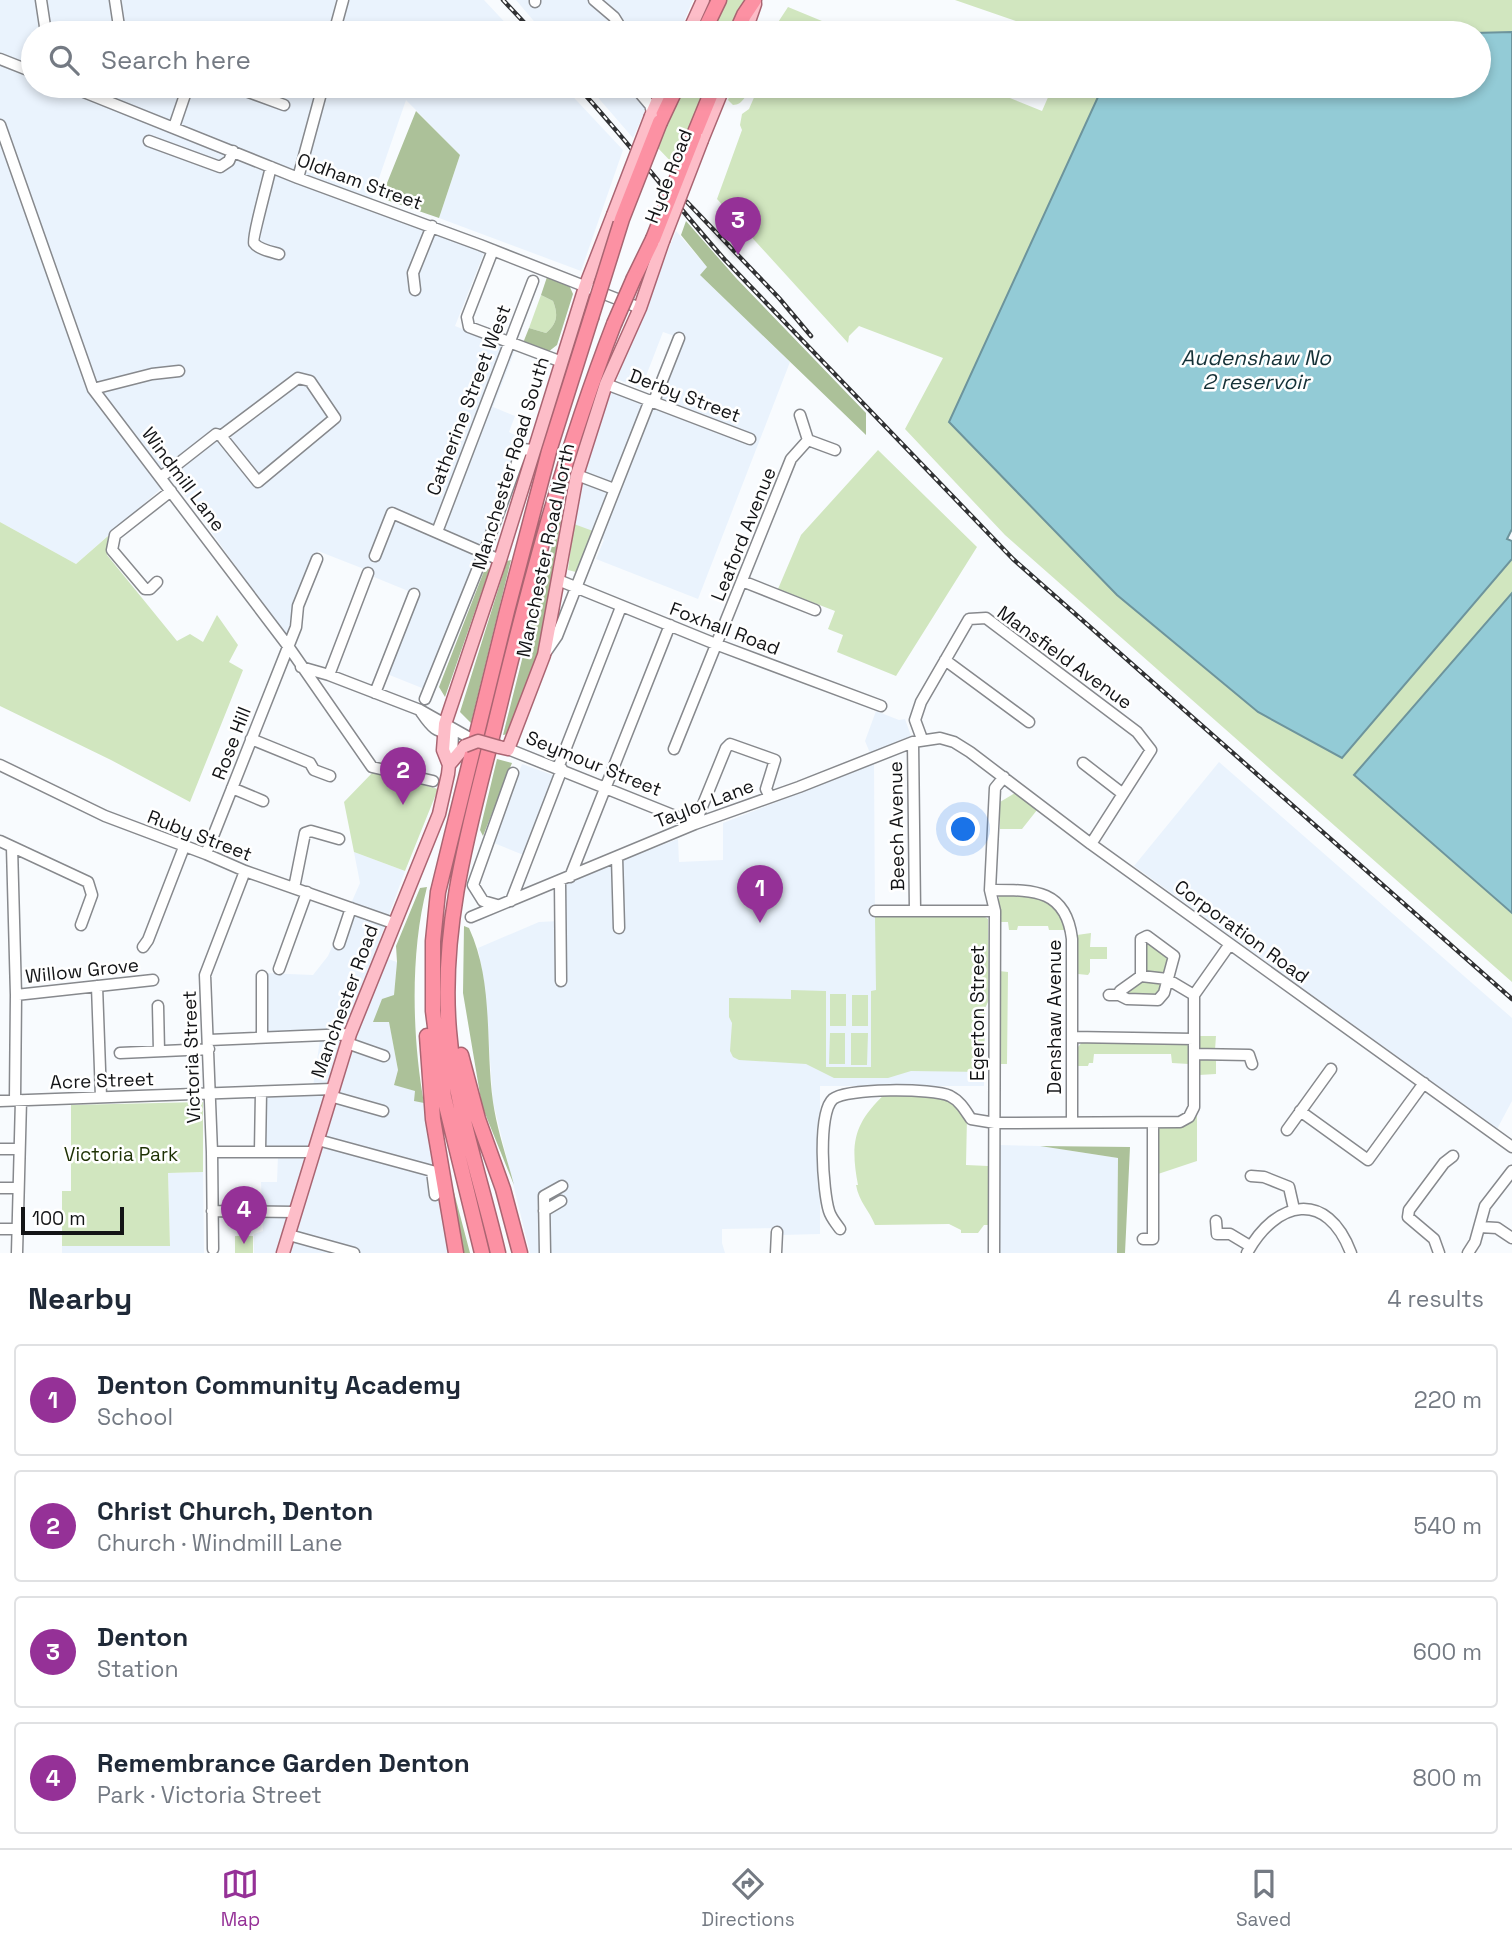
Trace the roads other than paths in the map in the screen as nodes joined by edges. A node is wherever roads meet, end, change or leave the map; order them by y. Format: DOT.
graph roads {
  1 [pos="41,0"];
  2 [pos="115,0"];
  3 [pos="343,0"];
  4 [pos="594,0"];
  5 [pos="703,0"];
  6 [pos="719,0"];
  7 [pos="755,0"];
  8 [pos="44,21"];
  9 [pos="118,21"];
  10 [pos="337,21"];
  11 [pos="616,21"];
  12 [pos="693,21"];
  13 [pos="707,21"];
  14 [pos="741,21"];
  15 [pos="749,21"];
  16 [pos="0,60"];
  17 [pos="21,68"];
  18 [pos="100,98"];
  19 [pos="184,98"];
  20 [pos="265,98"];
  21 [pos="320,98"];
  22 [pos="644,98"];
  23 [pos="660,98"];
  24 [pos="668,98"];
  25 [pos="710,98"];
  26 [pos="718,98"];
  27 [pos="284,105"];
  28 [pos="654,117"];
  29 [pos="0,125"];
  30 [pos="174,127"];
  31 [pos="698,137"];
  32 [pos="149,141"];
  33 [pos="233,151"];
  34 [pos="271,167"];
  35 [pos="298,178"];
  36 [pos="613,215"];
  37 [pos="432,226"];
  38 [pos="663,241"];
  39 [pos="493,250"];
  40 [pos="279,254"];
  41 [pos="533,281"];
  42 [pos="585,287"];
  43 [pos="415,290"];
  44 [pos="640,308"];
  45 [pos="679,338"];
  46 [pos="508,343"];
  47 [pos="562,362"];
  48 [pos="179,371"];
  49 [pos="606,384"];
  50 [pos="93,389"];
  51 [pos="652,401"];
  52 [pos="800,415"];
  53 [pos="221,436"];
  54 [pos="750,439"];
  55 [pos="808,440"];
  56 [pos="533,450"];
  57 [pos="835,450"];
  58 [pos="577,475"];
  59 [pos="161,477"];
  60 [pos="614,489"];
  61 [pos="171,491"];
  62 [pos="437,531"];
  63 [pos="484,553"];
  64 [pos="375,556"];
  65 [pos="317,559"];
  66 [pos="500,560"];
  67 [pos="369,572"];
  68 [pos="558,580"];
  69 [pos="742,581"];
  70 [pos="157,583"];
  71 [pos="575,588"];
  72 [pos="414,594"];
  73 [pos="621,607"];
  74 [pos="815,610"];
  75 [pos="670,625"];
  76 [pos="452,632"];
  77 [pos="474,640"];
  78 [pos="718,645"];
  79 [pos="288,646"];
  80 [pos="544,655"];
  81 [pos="945,660"];
  82 [pos="301,667"];
  83 [pos="329,675"];
  84 [pos="375,693"];
  85 [pos="453,702"];
  86 [pos="422,705"];
  87 [pos="881,706"];
  88 [pos="1028,722"];
  89 [pos="447,729"];
  90 [pos="251,739"];
  91 [pos="917,740"];
  92 [pos="470,742"];
  93 [pos="954,742"];
  94 [pos="504,748"];
  95 [pos="674,749"];
  96 [pos="450,763"];
  97 [pos="1083,763"];
  98 [pos="0,765"];
  99 [pos="560,769"];
  100 [pos="513,773"];
  101 [pos="330,776"];
  102 [pos="1004,777"];
  103 [pos="433,781"];
  104 [pos="607,787"];
  105 [pos="232,788"];
  106 [pos="1123,793"];
  107 [pos="769,797"];
  108 [pos="262,801"];
  109 [pos="695,824"];
  110 [pos="339,838"];
  111 [pos="0,841"];
  112 [pos="1091,844"];
  113 [pos="184,846"];
  114 [pos="12,847"];
  115 [pos="206,854"];
  116 [pos="617,857"];
  117 [pos="245,871"];
  118 [pos="565,879"];
  119 [pos="0,880"];
  120 [pos="12,880"];
  121 [pos="294,888"];
  122 [pos="990,890"];
  123 [pos="307,892"];
  124 [pos="512,901"];
  125 [pos="497,905"];
  126 [pos="351,908"];
  127 [pos="915,910"];
  128 [pos="875,911"];
  129 [pos="995,911"];
  130 [pos="471,917"];
  131 [pos="393,923"];
  132 [pos="81,925"];
  133 [pos="618,928"];
  134 [pos="339,944"];
  135 [pos="1230,944"];
  136 [pos="143,947"];
  137 [pos="432,960"];
  138 [pos="279,969"];
  139 [pos="447,971"];
  140 [pos="262,976"];
  141 [pos="1141,976"];
  142 [pos="1167,979"];
  143 [pos="153,980"];
  144 [pos="561,981"];
  145 [pos="97,986"];
  146 [pos="16,995"];
  147 [pos="1194,995"];
  148 [pos="158,1006"];
  149 [pos="262,1037"];
  150 [pos="1072,1037"];
  151 [pos="349,1039"];
  152 [pos="1194,1039"];
  153 [pos="209,1045"];
  154 [pos="159,1051"];
  155 [pos="120,1053"];
  156 [pos="1194,1054"];
  157 [pos="384,1056"];
  158 [pos="1252,1064"];
  159 [pos="1331,1069"];
  160 [pos="1424,1083"];
  161 [pos="261,1092"];
  162 [pos="331,1092"];
  163 [pos="211,1094"];
  164 [pos="101,1097"];
  165 [pos="18,1100"];
  166 [pos="0,1101"];
  167 [pos="383,1111"];
  168 [pos="1300,1111"];
  169 [pos="1072,1121"];
  170 [pos="995,1123"];
  171 [pos="1153,1123"];
  172 [pos="1287,1130"];
  173 [pos="316,1146"];
  174 [pos="1512,1147"];
  175 [pos="0,1149"];
  176 [pos="18,1149"];
  177 [pos="260,1151"];
  178 [pos="212,1152"];
  179 [pos="1454,1154"];
  180 [pos="1368,1160"];
  181 [pos="1379,1168"];
  182 [pos="1512,1171"];
  183 [pos="1251,1176"];
  184 [pos="562,1185"];
  185 [pos="0,1188"];
  186 [pos="17,1188"];
  187 [pos="436,1195"];
  188 [pos="561,1201"];
  189 [pos="1294,1209"];
  190 [pos="212,1211"];
  191 [pos="544,1211"];
  192 [pos="295,1212"];
  193 [pos="1216,1221"];
  194 [pos="1480,1227"];
  195 [pos="0,1229"];
  196 [pos="17,1229"];
  197 [pos="840,1229"];
  198 [pos="776,1232"];
  199 [pos="289,1235"];
  200 [pos="1512,1238"];
  201 [pos="1143,1239"];
  202 [pos="213,1249"];
  203 [pos="1249,1250"];
  204 [pos="350,1252"];
  205 [pos="17,1253"];
  206 [pos="284,1253"];
  207 [pos="456,1253"];
  208 [pos="482,1253"];
  209 [pos="498,1253"];
  210 [pos="520,1253"];
  211 [pos="545,1253"];
  212 [pos="776,1253"];
  213 [pos="994,1253"];
  214 [pos="1351,1253"];
  215 [pos="1439,1253"];
  216 [pos="1468,1253"];
  1 -- 8 [label="street"];
  2 -- 9 [label="street"];
  3 -- 10 [label="street"];
  4 -- 11 [label="street"];
  5 -- 12 [label="main road"];
  6 -- 13 [label="highway"];
  7 -- 14 [label="highway"];
  7 -- 15 [label="main road"];
  16 -- 17 [label="street"];
  18 -- 30 [label="street, Oldham Street"];
  19 -- 30 [label="street"];
  20 -- 27 [label="street"];
  21 -- 35 [label="street"];
  22 -- 28 [label="street"];
  23 -- 28 [label="main road, Hyde Road"];
  24 -- 28 [label="highway"];
  25 -- 31 [label="highway"];
  26 -- 31 [label="main road, Hyde Road"];
  28 -- 36 [label="main road, Hyde Road, bridge"];
  28 -- 137 [label="highway, bridge"];
  29 -- 50 [label="street, Windmill Lane"];
  30 -- 33 [label="street, Oldham Street"];
  31 -- 38 [label="main road, Hyde Road, bridge"];
  31 -- 139 [label="highway, bridge"];
  32 -- 33 [label="street"];
  33 -- 34 [label="street, Oldham Street"];
  34 -- 35 [label="street, Oldham Street"];
  34 -- 40 [label="street"];
  35 -- 37 [label="street, Oldham Street"];
  36 -- 42 [label="main road, Manchester Road South"];
  37 -- 39 [label="street, Oldham Street"];
  37 -- 43 [label="street"];
  38 -- 44 [label="main road, Manchester Road North"];
  39 -- 42 [label="street, Oldham Street"];
  39 -- 46 [label="street"];
  41 -- 46 [label="street, Catherine Street West"];
  42 -- 44 [label="street, Oldham Street"];
  42 -- 47 [label="main road, Manchester Road South"];
  44 -- 49 [label="main road, Manchester Road North"];
  45 -- 51 [label="street"];
  46 -- 47 [label="street"];
  46 -- 62 [label="street, Catherine Street West"];
  47 -- 56 [label="main road, Manchester Road South"];
  48 -- 50 [label="street"];
  49 -- 51 [label="street, Derby Street"];
  49 -- 58 [label="main road, Manchester Road North"];
  50 -- 59 [label="street, Windmill Lane"];
  51 -- 54 [label="street, Derby Street"];
  51 -- 60 [label="street"];
  52 -- 55 [label="street"];
  53 -- 53 [label="street"];
  53 -- 59 [label="street"];
  55 -- 57 [label="street"];
  55 -- 69 [label="street, Leaford Avenue"];
  56 -- 63 [label="street"];
  56 -- 66 [label="main road, Manchester Road South"];
  58 -- 60 [label="street"];
  58 -- 68 [label="main road, Manchester Road North"];
  59 -- 61 [label="street, Windmill Lane"];
  60 -- 71 [label="street"];
  61 -- 70 [label="street"];
  61 -- 79 [label="street, Windmill Lane"];
  62 -- 63 [label="street"];
  62 -- 64 [label="street"];
  63 -- 66 [label="street"];
  63 -- 76 [label="street"];
  65 -- 79 [label="street, Rose Hill"];
  66 -- 77 [label="main road, Manchester Road South"];
  67 -- 83 [label="street"];
  68 -- 71 [label="street, Foxhall Road"];
  68 -- 80 [label="main road, Manchester Road North"];
  69 -- 74 [label="street"];
  69 -- 78 [label="street, Leaford Avenue"];
  71 -- 73 [label="street, Foxhall Road"];
  71 -- 80 [label="street"];
  72 -- 84 [label="street"];
  73 -- 75 [label="street, Foxhall Road"];
  73 -- 99 [label="street"];
  75 -- 78 [label="street, Foxhall Road"];
  75 -- 104 [label="street"];
  76 -- 77 [label="street"];
  76 -- 86 [label="street"];
  77 -- 85 [label="main road, Manchester Road South"];
  78 -- 87 [label="street, Foxhall Road"];
  78 -- 95 [label="street, Leaford Avenue"];
  79 -- 82 [label="street, Windmill Lane"];
  79 -- 90 [label="street, Rose Hill"];
  80 -- 94 [label="main road, Manchester Road North"];
  81 -- 88 [label="street"];
  81 -- 91 [label="street, Mansfield Avenue"];
  81 -- 106 [label="street, Mansfield Avenue"];
  82 -- 83 [label="street, Seymour Street"];
  82 -- 103 [label="street, Windmill Lane"];
  83 -- 84 [label="street, Seymour Street"];
  84 -- 86 [label="street, Seymour Street"];
  85 -- 86 [label="street"];
  85 -- 89 [label="main road, Manchester Road South"];
  86 -- 89 [label="street, Seymour Street"];
  89 -- 92 [label="street, Seymour Street"];
  89 -- 96 [label="main road, Manchester Road"];
  90 -- 101 [label="street"];
  90 -- 105 [label="street, Rose Hill"];
  91 -- 93 [label="street, Taylor Lane"];
  91 -- 107 [label="street, Taylor Lane"];
  91 -- 127 [label="street, Beech Avenue"];
  92 -- 94 [label="main road, Seymour Street, bridge"];
  92 -- 96 [label="main road"];
  93 -- 102 [label="street, Corporation Road"];
  94 -- 99 [label="street, Seymour Street"];
  96 -- 131 [label="main road, Manchester Road"];
  97 -- 106 [label="street"];
  98 -- 113 [label="street, Ruby Street"];
  99 -- 104 [label="street, Seymour Street"];
  99 -- 124 [label="street"];
  100 -- 125 [label="street"];
  102 -- 112 [label="street, Corporation Road"];
  102 -- 122 [label="street, Egerton Street"];
  104 -- 109 [label="street, Seymour Street"];
  104 -- 118 [label="street"];
  105 -- 108 [label="street"];
  105 -- 115 [label="street, Rose Hill"];
  106 -- 112 [label="street, Mansfield Avenue"];
  107 -- 109 [label="street, Taylor Lane"];
  107 -- 109 [label="street"];
  109 -- 116 [label="street, Taylor Lane"];
  110 -- 121 [label="street"];
  111 -- 114 [label="street"];
  112 -- 135 [label="street, Corporation Road"];
  113 -- 115 [label="street, Ruby Street"];
  113 -- 136 [label="street"];
  114 -- 120 [label="street"];
  114 -- 132 [label="street"];
  115 -- 117 [label="street, Ruby Street"];
  116 -- 118 [label="street, Taylor Lane"];
  116 -- 133 [label="street"];
  117 -- 121 [label="street, Ruby Street"];
  117 -- 153 [label="street, Victoria Street"];
  118 -- 124 [label="street, Taylor Lane"];
  118 -- 144 [label="street"];
  119 -- 120 [label="street"];
  120 -- 146 [label="street"];
  121 -- 123 [label="street, Ruby Street"];
  122 -- 129 [label="street, Egerton Street"];
  122 -- 150 [label="street, Denshaw Avenue"];
  123 -- 126 [label="street, Ruby Street"];
  123 -- 138 [label="street"];
  124 -- 125 [label="street, Taylor Lane"];
  125 -- 130 [label="street, Taylor Lane"];
  126 -- 131 [label="street, Ruby Street"];
  126 -- 134 [label="street"];
  127 -- 128 [label="street"];
  127 -- 129 [label="street"];
  129 -- 170 [label="street, Egerton Street"];
  131 -- 151 [label="main road, Manchester Road"];
  135 -- 147 [label="street"];
  135 -- 160 [label="street, Corporation Road"];
  137 -- 207 [label="highway"];
  137 -- 208 [label="highway"];
  139 -- 209 [label="highway"];
  139 -- 210 [label="highway"];
  140 -- 149 [label="street"];
  141 -- 142 [label="street"];
  141 -- 142 [label="street"];
  141 -- 142 [label="street"];
  142 -- 147 [label="street"];
  143 -- 145 [label="street, Willow Grove"];
  145 -- 146 [label="street, Willow Grove"];
  145 -- 164 [label="street"];
  146 -- 165 [label="street"];
  147 -- 152 [label="street"];
  148 -- 154 [label="street"];
  149 -- 151 [label="street"];
  149 -- 153 [label="street"];
  150 -- 152 [label="street"];
  150 -- 169 [label="street, Denshaw Avenue"];
  151 -- 157 [label="street"];
  151 -- 162 [label="main road, Manchester Road"];
  152 -- 156 [label="street"];
  153 -- 154 [label="street"];
  153 -- 163 [label="street, Victoria Street"];
  154 -- 155 [label="street"];
  156 -- 158 [label="street"];
  156 -- 171 [label="street"];
  159 -- 168 [label="street"];
  160 -- 174 [label="street, Corporation Road"];
  160 -- 180 [label="street"];
  161 -- 162 [label="street, Acre Street"];
  161 -- 163 [label="street, Acre Street"];
  161 -- 177 [label="street"];
  162 -- 167 [label="street, Acre Street"];
  162 -- 173 [label="main road, Manchester Road"];
  163 -- 164 [label="street, Acre Street"];
  163 -- 178 [label="street, Victoria Street"];
  164 -- 165 [label="street, Acre Street"];
  165 -- 166 [label="street, Acre Street"];
  165 -- 176 [label="street"];
  168 -- 172 [label="street"];
  168 -- 180 [label="street"];
  169 -- 170 [label="street"];
  169 -- 171 [label="street"];
  170 -- 197 [label="street"];
  170 -- 213 [label="street, Egerton Street"];
  171 -- 201 [label="street"];
  173 -- 177 [label="street"];
  173 -- 187 [label="street"];
  173 -- 192 [label="main road, Manchester Road"];
  175 -- 176 [label="street"];
  176 -- 186 [label="street"];
  177 -- 178 [label="street"];
  178 -- 190 [label="street, Victoria Street"];
  179 -- 215 [label="street"];
  180 -- 181 [label="street"];
  182 -- 194 [label="street"];
  183 -- 189 [label="street"];
  184 -- 191 [label="street"];
  185 -- 186 [label="street"];
  186 -- 196 [label="street"];
  188 -- 191 [label="street"];
  189 -- 203 [label="street"];
  189 -- 214 [label="street"];
  190 -- 192 [label="street"];
  190 -- 202 [label="street, Victoria Street"];
  191 -- 211 [label="street"];
  192 -- 199 [label="main road, Manchester Road"];
  193 -- 203 [label="street"];
  194 -- 200 [label="street"];
  194 -- 216 [label="street"];
  195 -- 196 [label="street"];
  196 -- 205 [label="street"];
  198 -- 212 [label="street"];
  199 -- 204 [label="street"];
  199 -- 206 [label="main road, Manchester Road"];
}
